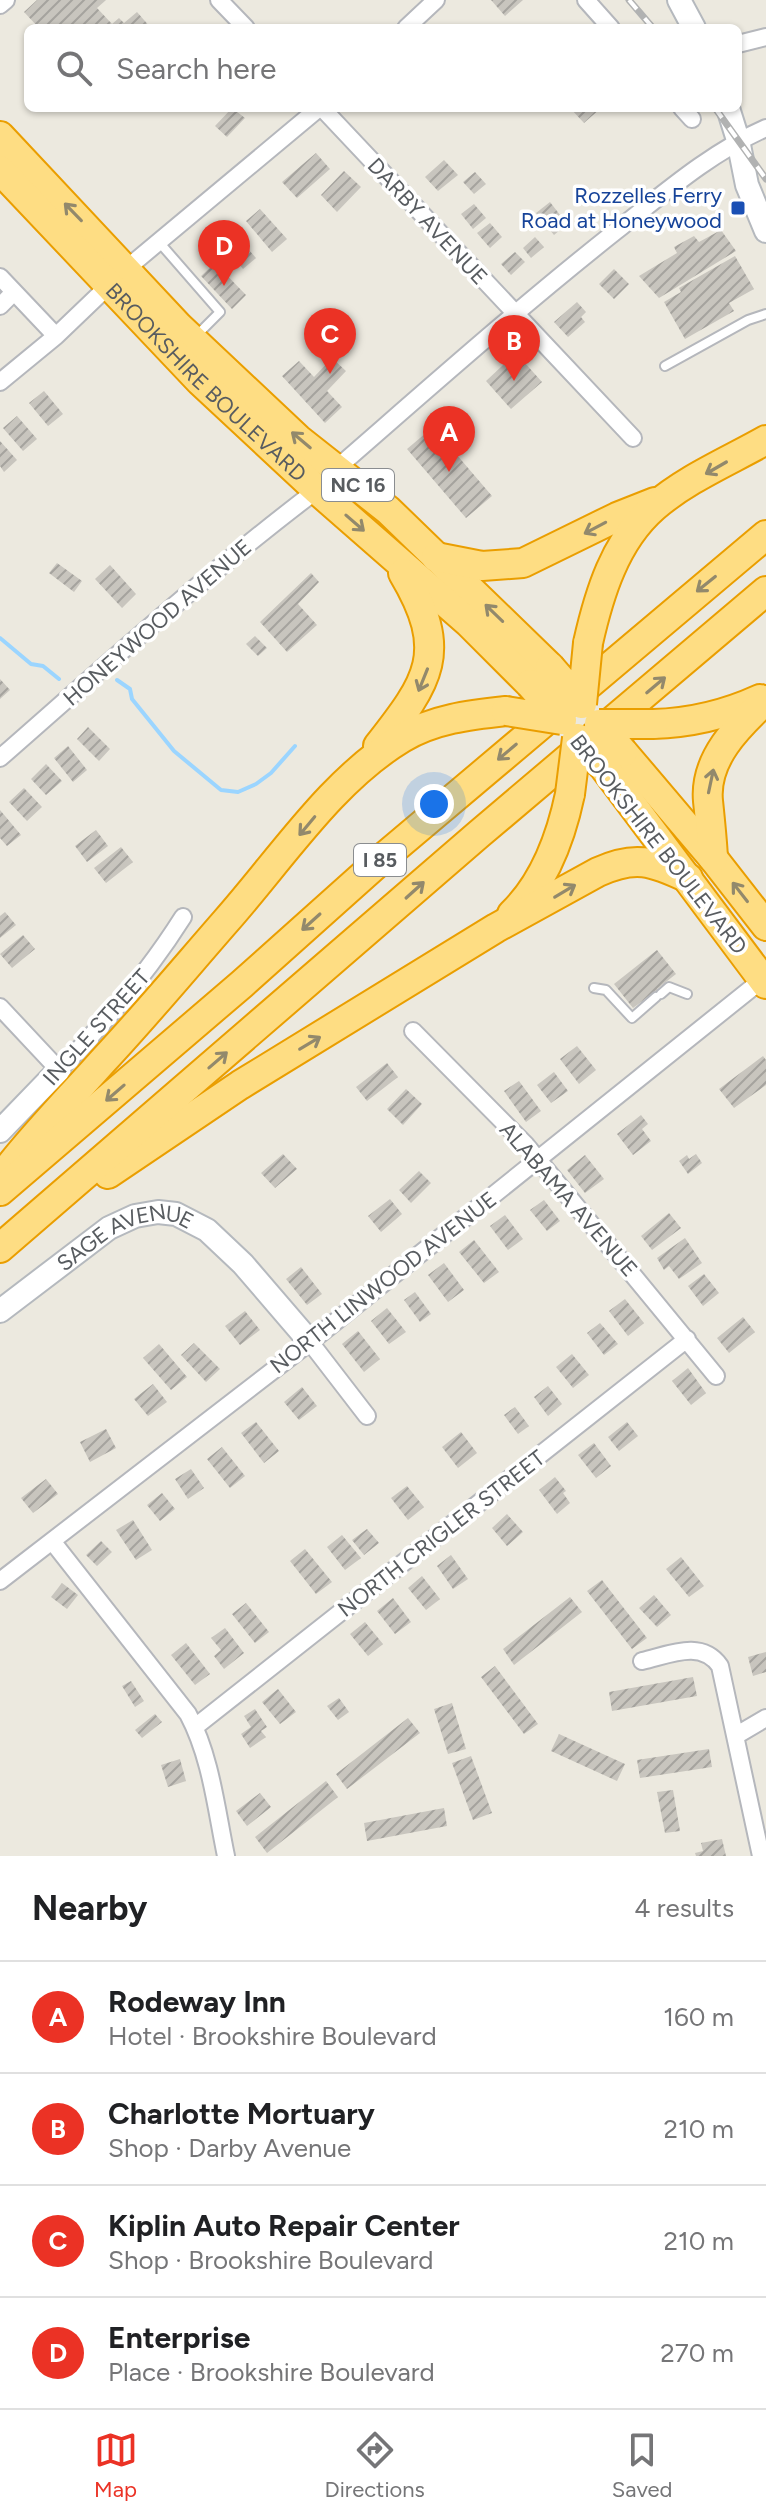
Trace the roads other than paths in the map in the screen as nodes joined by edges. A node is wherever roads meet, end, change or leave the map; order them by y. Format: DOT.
graph roads {
  1 [pos="6,0"];
  2 [pos="219,0"];
  3 [pos="436,0"];
  4 [pos="586,0"];
  5 [pos="679,0"];
  6 [pos="0,5"];
  7 [pos="242,24"];
  8 [pos="410,24"];
  9 [pos="607,24"];
  10 [pos="692,24"];
  11 [pos="766,37"];
  12 [pos="742,43"];
  13 [pos="316,112"];
  14 [pos="325,112"];
  15 [pos="729,112"];
  16 [pos="766,128"];
  17 [pos="0,136"];
  18 [pos="738,140"];
  19 [pos="0,170"];
  20 [pos="766,231"];
  21 [pos="159,242"];
  22 [pos="0,277"];
  23 [pos="118,277"];
  24 [pos="14,292"];
  25 [pos="0,306"];
  26 [pos="515,314"];
  27 [pos="766,314"];
  28 [pos="56,336"];
  29 [pos="192,340"];
  30 [pos="665,366"];
  31 [pos="0,382"];
  32 [pos="633,438"];
  33 [pos="766,440"];
  34 [pos="337,468"];
  35 [pos="317,490"];
  36 [pos="667,497"];
  37 [pos="766,535"];
  38 [pos="393,556"];
  39 [pos="436,557"];
  40 [pos="766,591"];
  41 [pos="540,676"];
  42 [pos="766,698"];
  43 [pos="580,722"];
  44 [pos="0,758"];
  45 [pos="613,759"];
  46 [pos="360,769"];
  47 [pos="713,858"];
  48 [pos="688,878"];
  49 [pos="183,917"];
  50 [pos="766,926"];
  51 [pos="496,928"];
  52 [pos="764,981"];
  53 [pos="594,988"];
  54 [pos="687,994"];
  55 [pos="0,1007"];
  56 [pos="413,1031"];
  57 [pos="59,1070"];
  58 [pos="0,1131"];
  59 [pos="538,1159"];
  60 [pos="0,1180"];
  61 [pos="0,1191"];
  62 [pos="5,1244"];
  63 [pos="0,1311"];
  64 [pos="687,1339"];
  65 [pos="310,1342"];
  66 [pos="716,1376"];
  67 [pos="367,1416"];
  68 [pos="52,1541"];
  69 [pos="0,1581"];
  70 [pos="642,1661"];
  71 [pos="766,1718"];
  72 [pos="195,1727"];
  73 [pos="737,1735"];
  74 [pos="226,1856"];
  75 [pos="761,1856"];
  1 -- 6 [label="street"];
  2 -- 7 [label="street"];
  3 -- 8 [label="street"];
  4 -- 9 [label="street"];
  5 -- 10 [label="street"];
  11 -- 12 [label="street"];
  13 -- 21 [label="street"];
  14 -- 26 [label="street, DARBY AVENUE"];
  15 -- 18 [label="street"];
  16 -- 18 [label="street"];
  23 -- 17 [label="highway, BROOKSHIRE BOULEVARD / NC 16, one-way"];
  18 -- 20 [label="street"];
  18 -- 26 [label="street"];
  19 -- 23 [label="highway, BROOKSHIRE BOULEVARD / NC 16"];
  21 -- 23 [label="street"];
  21 -- 29 [label="lane"];
  22 -- 24 [label="street"];
  23 -- 28 [label="street"];
  23 -- 29 [label="highway, BROOKSHIRE BOULEVARD / NC 16"];
  23 -- 35 [label="highway, BROOKSHIRE BOULEVARD / NC 16"];
  24 -- 25 [label="street"];
  24 -- 28 [label="street"];
  26 -- 32 [label="street, DARBY AVENUE"];
  26 -- 34 [label="street"];
  27 -- 30 [label="lane"];
  28 -- 31 [label="street"];
  34 -- 29 [label="highway, BROOKSHIRE BOULEVARD / NC 16, one-way"];
  33 -- 36 [label="highway, one-way"];
  34 -- 39 [label="highway, BROOKSHIRE BOULEVARD / NC 16"];
  35 -- 38 [label="highway, BROOKSHIRE BOULEVARD / NC 16, one-way"];
  35 -- 44 [label="street, HONEYWOOD AVENUE"];
  36 -- 39 [label="highway, one-way"];
  36 -- 43 [label="highway, bridge"];
  37 -- 61 [label="highway, I 85, one-way"];
  38 -- 41 [label="highway, BROOKSHIRE BOULEVARD / NC 16"];
  38 -- 46 [label="highway, one-way"];
  41 -- 39 [label="highway, BROOKSHIRE BOULEVARD / NC 16, one-way"];
  62 -- 40 [label="highway, I 85, one-way"];
  41 -- 43 [label="highway, BROOKSHIRE BOULEVARD / NC 16, bridge"];
  42 -- 43 [label="highway, bridge"];
  47 -- 42 [label="highway, one-way"];
  43 -- 45 [label="highway, BROOKSHIRE BOULEVARD / NC 16, bridge"];
  43 -- 46 [label="highway, bridge"];
  43 -- 51 [label="highway, bridge"];
  45 -- 47 [label="highway, BROOKSHIRE BOULEVARD / NC 16"];
  45 -- 48 [label="highway, BROOKSHIRE BOULEVARD / NC 16"];
  46 -- 60 [label="highway, one-way"];
  50 -- 47 [label="highway, BROOKSHIRE BOULEVARD / NC 16, one-way"];
  51 -- 48 [label="highway, one-way"];
  48 -- 52 [label="highway, BROOKSHIRE BOULEVARD / NC 16"];
  49 -- 57 [label="street, INGLE STREET"];
  62 -- 51 [label="highway, one-way"];
  52 -- 59 [label="street, NORTH LINWOOD AVENUE"];
  53 -- 54 [label="lane"];
  55 -- 57 [label="street"];
  56 -- 59 [label="street, ALABAMA AVENUE"];
  57 -- 58 [label="street, INGLE STREET"];
  59 -- 64 [label="street, ALABAMA AVENUE"];
  59 -- 65 [label="street, NORTH LINWOOD AVENUE"];
  63 -- 65 [label="street, SAGE AVENUE"];
  64 -- 66 [label="street, ALABAMA AVENUE"];
  64 -- 72 [label="street, NORTH CRIGLER STREET"];
  65 -- 67 [label="street"];
  65 -- 68 [label="street, NORTH LINWOOD AVENUE"];
  68 -- 69 [label="street, NORTH LINWOOD AVENUE"];
  68 -- 72 [label="street"];
  70 -- 73 [label="street"];
  71 -- 73 [label="street"];
  72 -- 74 [label="street"];
  73 -- 75 [label="street"];
}
